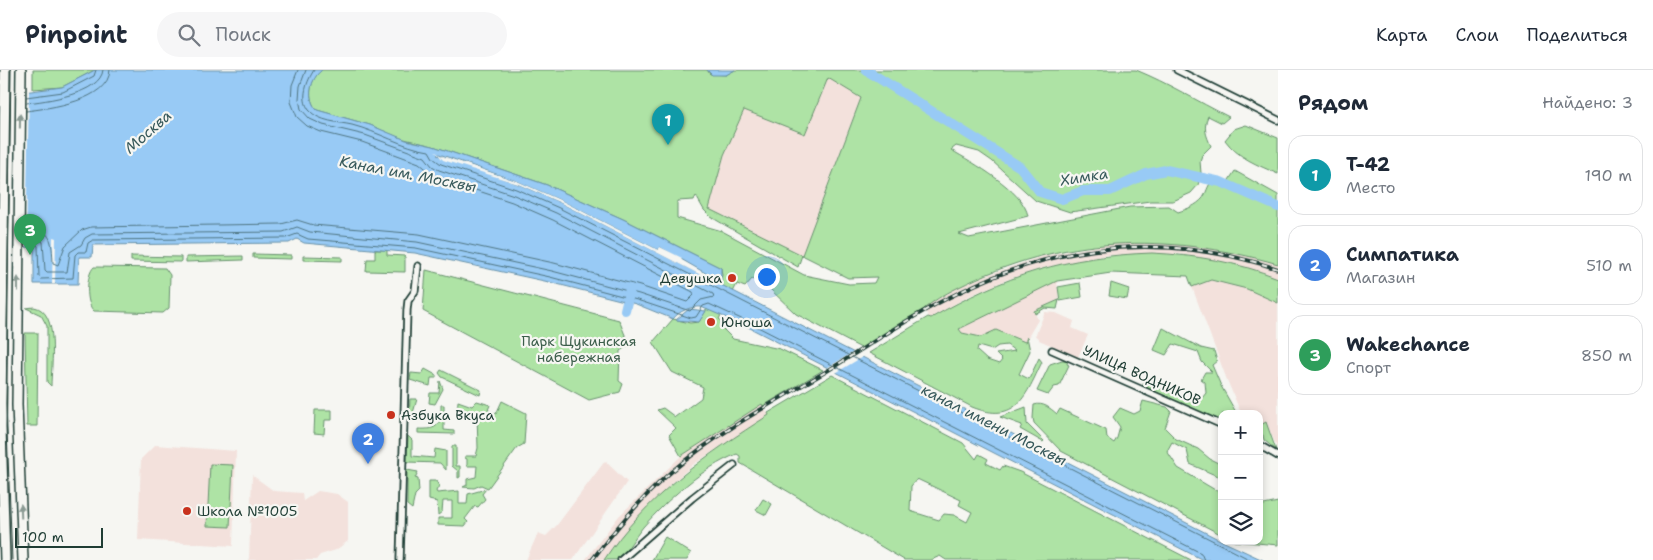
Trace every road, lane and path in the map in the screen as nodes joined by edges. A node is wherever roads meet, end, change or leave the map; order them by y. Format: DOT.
graph roads {
  1 [pos="5,70"];
  2 [pos="21,70"];
  3 [pos="1177,70"];
  4 [pos="1278,120"];
  5 [pos="418,266"];
  6 [pos="1052,350"];
  7 [pos="1218,423"];
  8 [pos="1263,447"];
  9 [pos="1278,456"];
  10 [pos="734,465"];
  11 [pos="5,560"];
  12 [pos="23,560"];
  13 [pos="400,560"];
  14 [pos="621,560"];
  1 -- 11 [label="main road"];
  12 -- 2 [label="main road, one-way"];
  3 -- 4 [label="street"];
  5 -- 13 [label="street"];
  6 -- 7 [label="street, УЛИЦА ВОДНИКОВ"];
  8 -- 9 [label="street"];
  10 -- 14 [label="street"];
}
